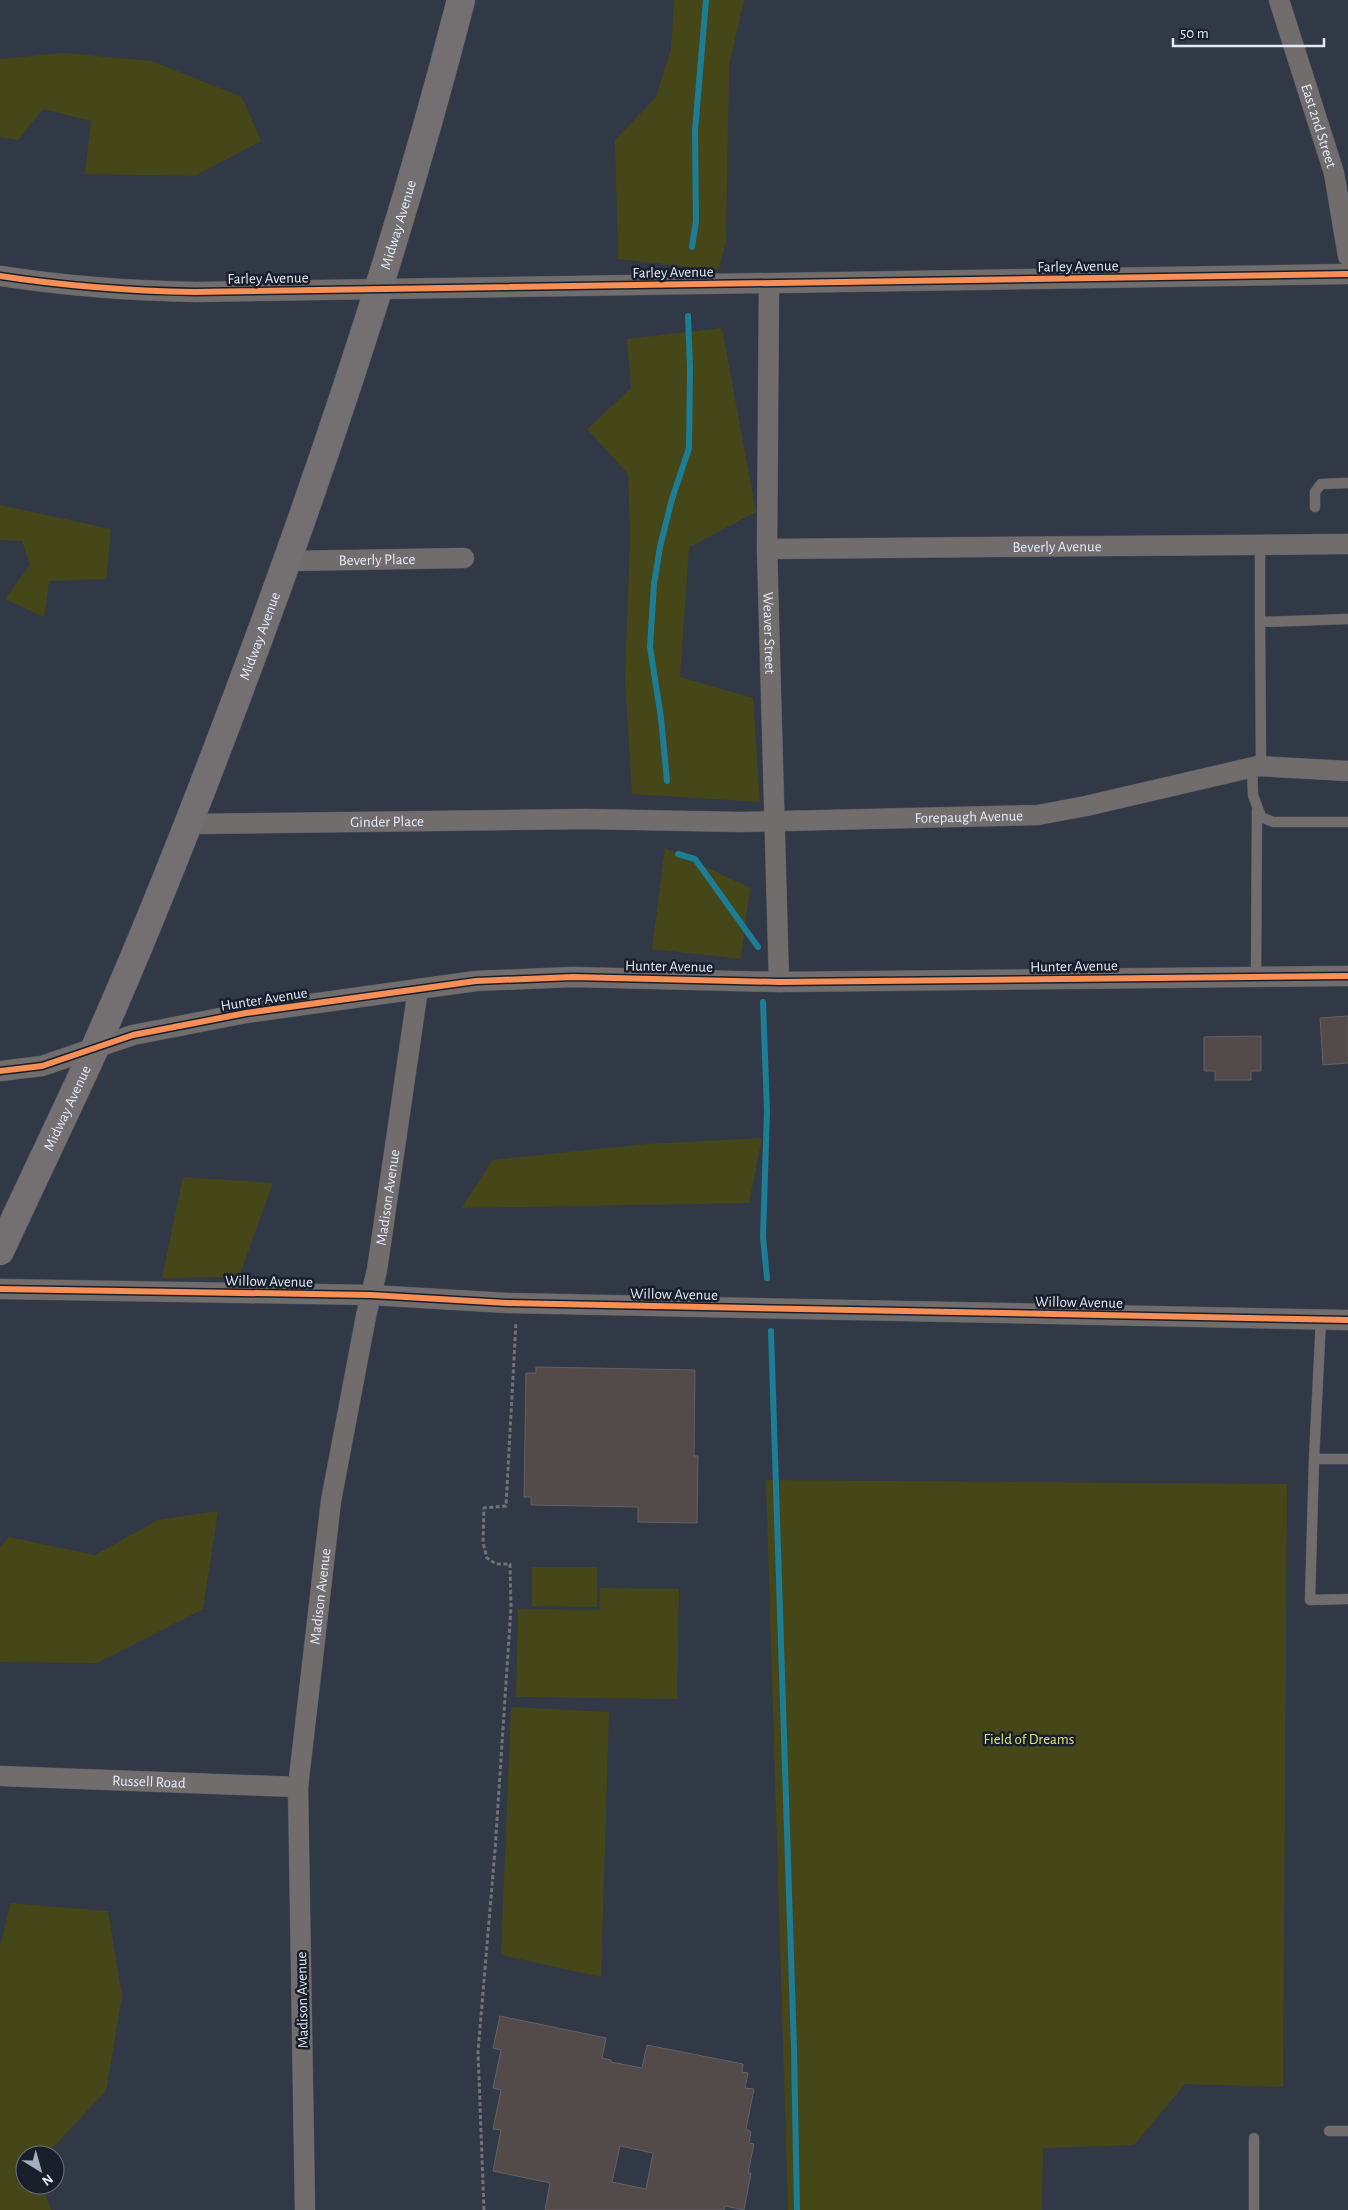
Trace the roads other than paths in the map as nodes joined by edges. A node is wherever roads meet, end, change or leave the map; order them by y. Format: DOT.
graph roads {
  1 [pos="462,0"];
  2 [pos="1279,0"];
  3 [pos="1348,256"];
  4 [pos="1348,274"];
  5 [pos="0,276"];
  6 [pos="769,284"];
  7 [pos="378,288"];
  8 [pos="1348,483"];
  9 [pos="1315,507"];
  10 [pos="1348,544"];
  11 [pos="1260,545"];
  12 [pos="767,549"];
  13 [pos="464,558"];
  14 [pos="289,561"];
  15 [pos="1348,619"];
  16 [pos="1260,622"];
  17 [pos="1256,766"];
  18 [pos="1348,771"];
  19 [pos="1257,810"];
  20 [pos="585,820"];
  21 [pos="774,821"];
  22 [pos="1348,822"];
  23 [pos="189,824"];
  24 [pos="1348,976"];
  25 [pos="1256,977"];
  26 [pos="779,982"];
  27 [pos="418,989"];
  28 [pos="95,1048"];
  29 [pos="0,1071"];
  30 [pos="0,1251"];
  31 [pos="0,1289"];
  32 [pos="372,1296"];
  33 [pos="1321,1319"];
  34 [pos="1348,1320"];
  35 [pos="1314,1459"];
  36 [pos="1348,1459"];
  37 [pos="1348,1600"];
  38 [pos="0,1776"];
  39 [pos="298,1787"];
  40 [pos="1329,2131"];
  41 [pos="1348,2131"];
  42 [pos="1254,2138"];
  43 [pos="305,2210"];
  44 [pos="1254,2210"];
  1 -- 7 [label="street, Midway Avenue"];
  2 -- 3 [label="street, East 2nd Street"];
  4 -- 6 [label="street, Farley Avenue"];
  5 -- 7 [label="street, Farley Avenue"];
  6 -- 7 [label="street, Farley Avenue"];
  6 -- 12 [label="street, Weaver Street"];
  7 -- 14 [label="street, Midway Avenue"];
  8 -- 9 [label="lane"];
  10 -- 11 [label="street, Beverly Avenue"];
  11 -- 12 [label="street, Beverly Avenue"];
  11 -- 16 [label="lane"];
  12 -- 21 [label="street, Weaver Street"];
  13 -- 14 [label="street, Beverly Place"];
  14 -- 23 [label="street, Midway Avenue"];
  15 -- 16 [label="lane"];
  16 -- 17 [label="lane"];
  17 -- 18 [label="street, Forepaugh Avenue"];
  17 -- 19 [label="lane"];
  17 -- 21 [label="street, Forepaugh Avenue"];
  19 -- 22 [label="lane"];
  19 -- 25 [label="lane"];
  20 -- 21 [label="street, Forepaugh Avenue"];
  20 -- 23 [label="street, Ginder Place"];
  21 -- 26 [label="street, Weaver Street"];
  23 -- 28 [label="street, Midway Avenue"];
  24 -- 25 [label="street, Hunter Avenue"];
  25 -- 26 [label="street, Hunter Avenue"];
  26 -- 27 [label="street, Hunter Avenue"];
  27 -- 28 [label="street, Hunter Avenue"];
  27 -- 32 [label="street, Madison Avenue"];
  28 -- 29 [label="street, Hunter Avenue"];
  28 -- 30 [label="street, Midway Avenue"];
  31 -- 32 [label="street, Willow Avenue"];
  32 -- 33 [label="street, Willow Avenue"];
  32 -- 39 [label="street, Madison Avenue"];
  33 -- 34 [label="street, Willow Avenue"];
  33 -- 35 [label="lane"];
  35 -- 36 [label="lane"];
  35 -- 37 [label="lane"];
  38 -- 39 [label="street, Russell Road"];
  39 -- 43 [label="street, Madison Avenue"];
  40 -- 41 [label="lane"];
  42 -- 44 [label="lane"];
}
